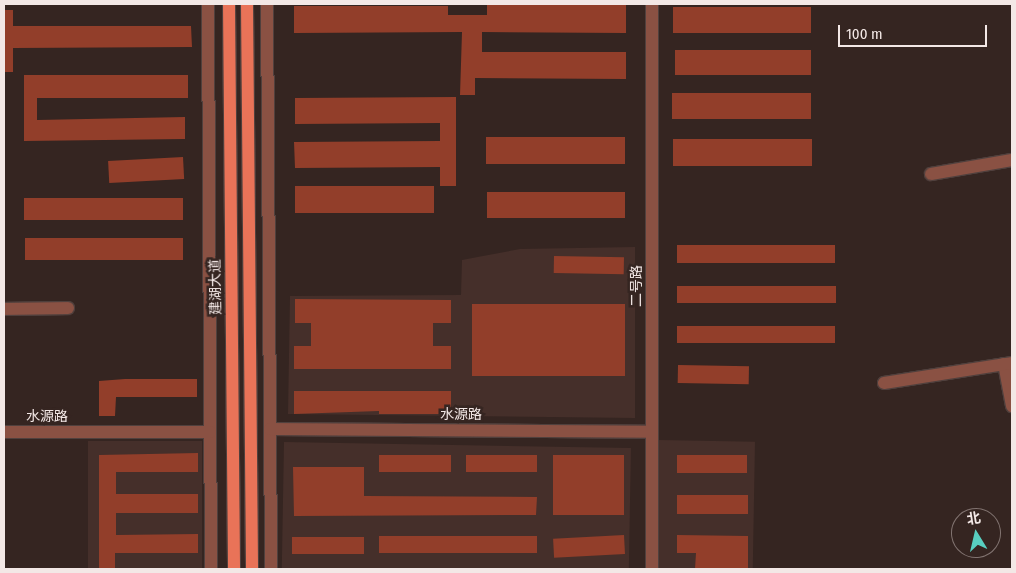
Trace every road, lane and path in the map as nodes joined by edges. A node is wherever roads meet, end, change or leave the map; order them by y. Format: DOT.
graph roads {
  1 [pos="208,4"];
  2 [pos="229,4"];
  3 [pos="247,4"];
  4 [pos="267,4"];
  5 [pos="652,4"];
  6 [pos="1012,160"];
  7 [pos="931,174"];
  8 [pos="68,308"];
  9 [pos="4,309"];
  10 [pos="1008,364"];
  11 [pos="884,383"];
  12 [pos="1012,406"];
  13 [pos="270,429"];
  14 [pos="4,432"];
  15 [pos="210,432"];
  16 [pos="652,432"];
  17 [pos="211,569"];
  18 [pos="234,569"];
  19 [pos="252,569"];
  20 [pos="271,569"];
  21 [pos="652,569"];
  1 -- 15 [label="street"];
  2 -- 18 [label="main road, 建湖大道"];
  3 -- 19 [label="main road"];
  4 -- 13 [label="street"];
  5 -- 16 [label="street, 二号路"];
  6 -- 7 [label="street"];
  8 -- 9 [label="street"];
  10 -- 11 [label="street"];
  10 -- 12 [label="street"];
  13 -- 16 [label="street, 水源路"];
  13 -- 20 [label="street"];
  14 -- 15 [label="street, 水源路"];
  15 -- 17 [label="street"];
  16 -- 21 [label="street, 二号路"];
}
